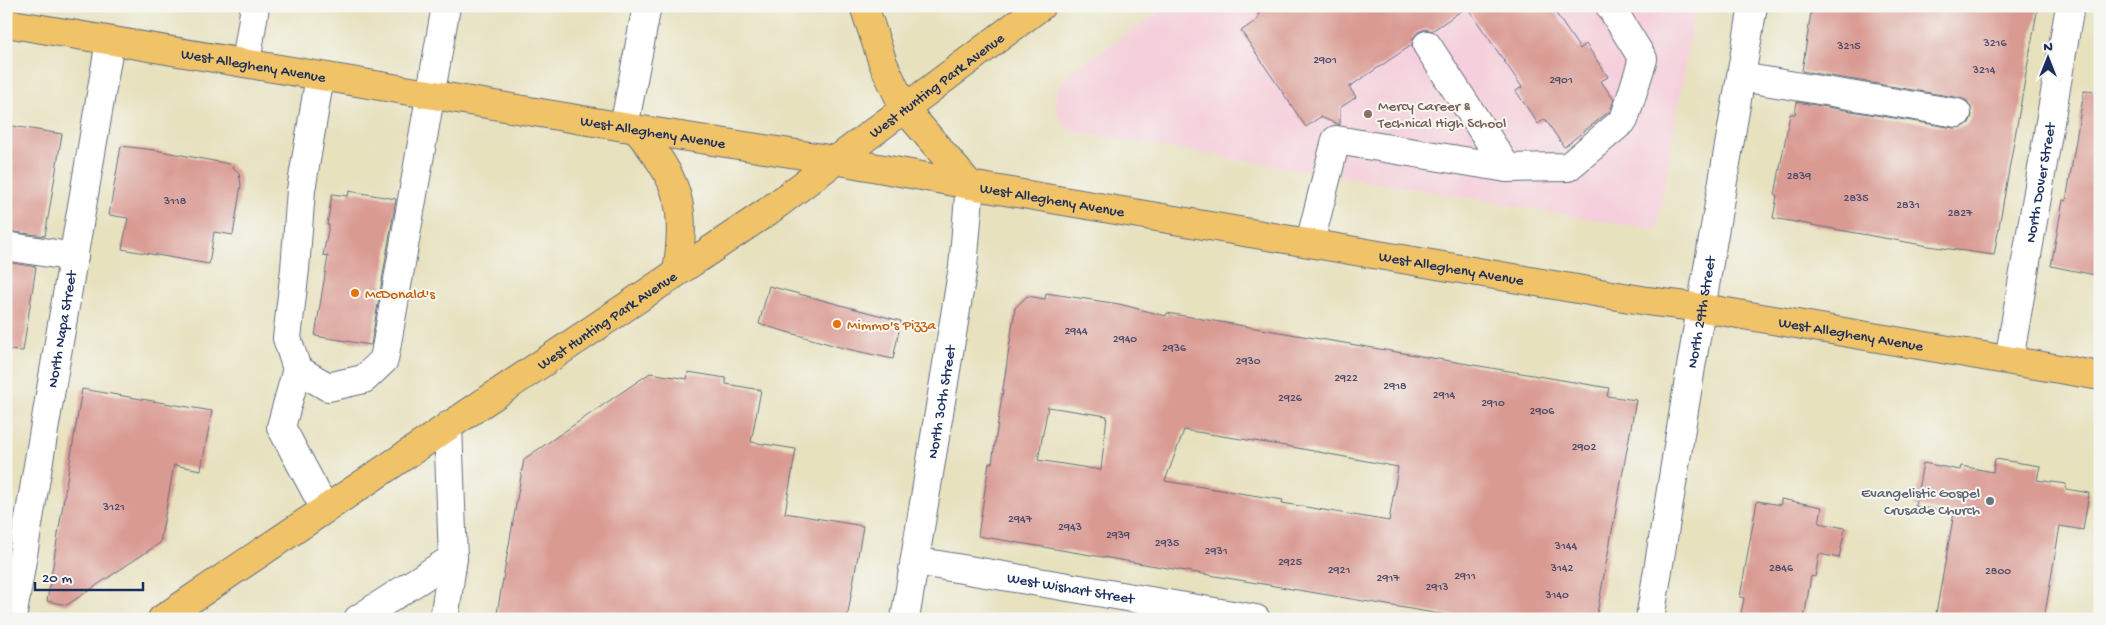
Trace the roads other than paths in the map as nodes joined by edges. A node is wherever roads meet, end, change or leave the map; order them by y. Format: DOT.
graph roads {
  1 [pos="255,6"];
  2 [pos="446,6"];
  3 [pos="647,6"];
  4 [pos="864,6"];
  5 [pos="1041,6"];
  6 [pos="1610,6"];
  7 [pos="1753,6"];
  8 [pos="2070,6"];
  9 [pos="6,23"];
  10 [pos="110,41"];
  11 [pos="1427,46"];
  12 [pos="246,64"];
  13 [pos="320,76"];
  14 [pos="1741,77"];
  15 [pos="431,95"];
  16 [pos="904,108"];
  17 [pos="1957,113"];
  18 [pos="630,128"];
  19 [pos="835,160"];
  20 [pos="1507,168"];
  21 [pos="970,185"];
  22 [pos="1310,242"];
  23 [pos="6,246"];
  24 [pos="74,256"];
  25 [pos="677,272"];
  26 [pos="1703,308"];
  27 [pos="2009,360"];
  28 [pos="297,369"];
  29 [pos="2100,376"];
  30 [pos="448,426"];
  31 [pos="325,509"];
  32 [pos="454,558"];
  33 [pos="915,561"];
  34 [pos="12,619"];
  35 [pos="162,619"];
  36 [pos="358,619"];
  37 [pos="444,619"];
  38 [pos="905,619"];
  39 [pos="1256,619"];
  40 [pos="1650,619"];
  1 -- 12 [label="street"];
  2 -- 15 [label="street"];
  3 -- 18 [label="street"];
  4 -- 16 [label="main road"];
  5 -- 16 [label="main road, West Hunting Park Avenue"];
  6 -- 20 [label="street"];
  7 -- 14 [label="street, North 29th Street"];
  8 -- 27 [label="street, North Dover Street"];
  9 -- 10 [label="main road, West Allegheny Avenue"];
  10 -- 12 [label="main road, West Allegheny Avenue"];
  10 -- 24 [label="street, North Napa Street"];
  11 -- 20 [label="street"];
  12 -- 13 [label="main road, West Allegheny Avenue"];
  13 -- 15 [label="main road, West Allegheny Avenue"];
  13 -- 28 [label="street"];
  14 -- 17 [label="street"];
  14 -- 26 [label="street, North 29th Street"];
  15 -- 18 [label="main road, West Allegheny Avenue"];
  15 -- 28 [label="street"];
  16 -- 19 [label="main road, West Hunting Park Avenue"];
  16 -- 21 [label="main road"];
  18 -- 19 [label="main road, West Allegheny Avenue"];
  18 -- 25 [label="main road"];
  19 -- 21 [label="main road, West Allegheny Avenue"];
  19 -- 25 [label="main road, West Hunting Park Avenue"];
  20 -- 22 [label="street"];
  21 -- 22 [label="main road, West Allegheny Avenue"];
  21 -- 33 [label="street, North 30th Street"];
  22 -- 26 [label="main road, West Allegheny Avenue"];
  23 -- 24 [label="street"];
  24 -- 34 [label="street, North Napa Street"];
  25 -- 30 [label="main road, West Hunting Park Avenue"];
  26 -- 27 [label="main road, West Allegheny Avenue"];
  26 -- 40 [label="street, North 29th Street"];
  27 -- 29 [label="main road, West Allegheny Avenue"];
  28 -- 31 [label="street"];
  30 -- 31 [label="main road, West Hunting Park Avenue"];
  30 -- 32 [label="street"];
  31 -- 35 [label="main road, West Hunting Park Avenue"];
  32 -- 36 [label="street"];
  32 -- 37 [label="street"];
  33 -- 38 [label="street, North 30th Street"];
  33 -- 39 [label="street, West Wishart Street"];
}
